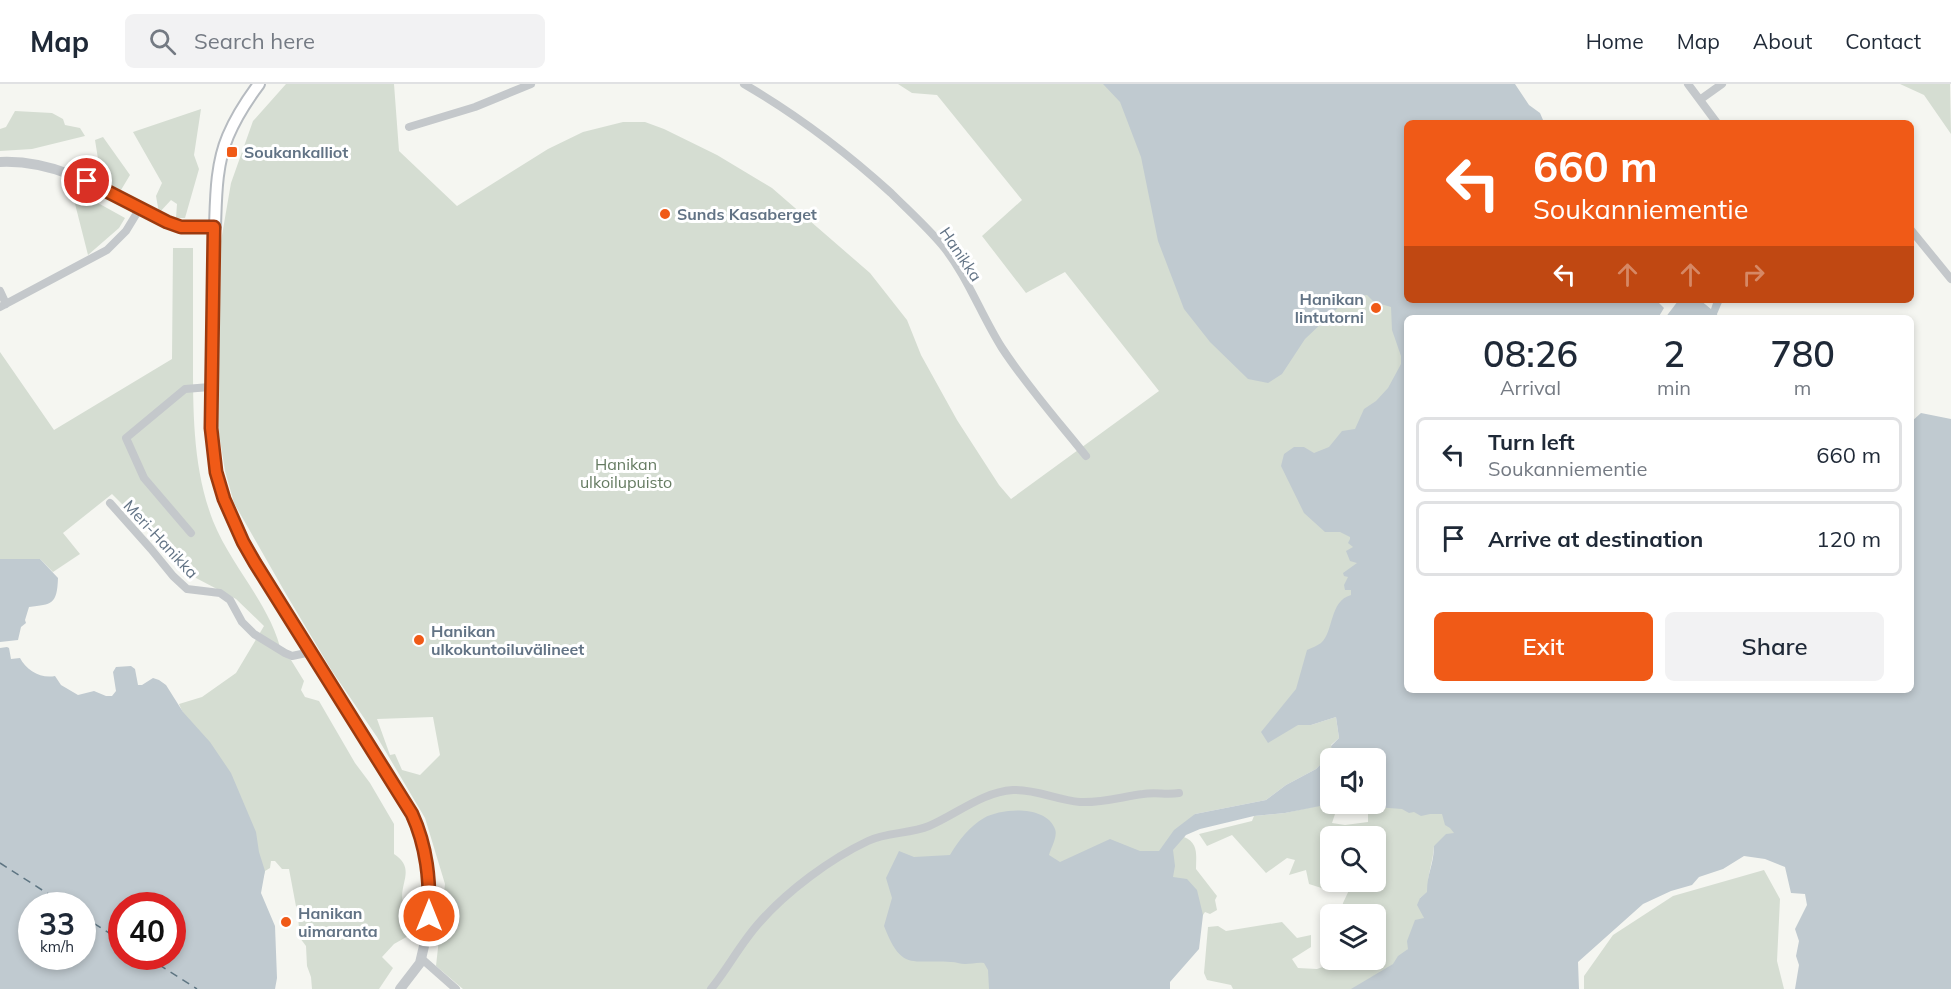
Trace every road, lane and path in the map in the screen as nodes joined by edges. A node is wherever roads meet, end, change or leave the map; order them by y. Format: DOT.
graph roads {
  1 [pos="259,84"];
  2 [pos="531,84"];
  3 [pos="744,84"];
  4 [pos="1688,84"];
  5 [pos="1722,84"];
  6 [pos="1701,99"];
  7 [pos="1715,120"];
  8 [pos="410,127"];
  9 [pos="0,162"];
  10 [pos="140,208"];
  11 [pos="214,227"];
  12 [pos="1914,234"];
  13 [pos="1951,279"];
  14 [pos="0,291"];
  15 [pos="3,305"];
  16 [pos="210,387"];
  17 [pos="1086,456"];
  18 [pos="110,503"];
  19 [pos="192,533"];
  20 [pos="311,652"];
  21 [pos="1179,793"];
  22 [pos="422,959"];
  23 [pos="400,989"];
  24 [pos="456,989"];
  25 [pos="711,989"];
  1 -- 11 [label="main road"];
  2 -- 8 [label="street"];
  3 -- 17 [label="street, Hanikka"];
  4 -- 6 [label="street"];
  5 -- 6 [label="street"];
  6 -- 7 [label="street"];
  9 -- 10 [label="street"];
  10 -- 11 [label="street"];
  10 -- 15 [label="street"];
  11 -- 16 [label="street"];
  12 -- 13 [label="street"];
  14 -- 15 [label="street"];
  16 -- 19 [label="street"];
  16 -- 20 [label="street"];
  18 -- 20 [label="street, Meri-Hanikka"];
  20 -- 22 [label="street"];
  21 -- 25 [label="street"];
  22 -- 23 [label="street"];
  22 -- 24 [label="street"];
}
